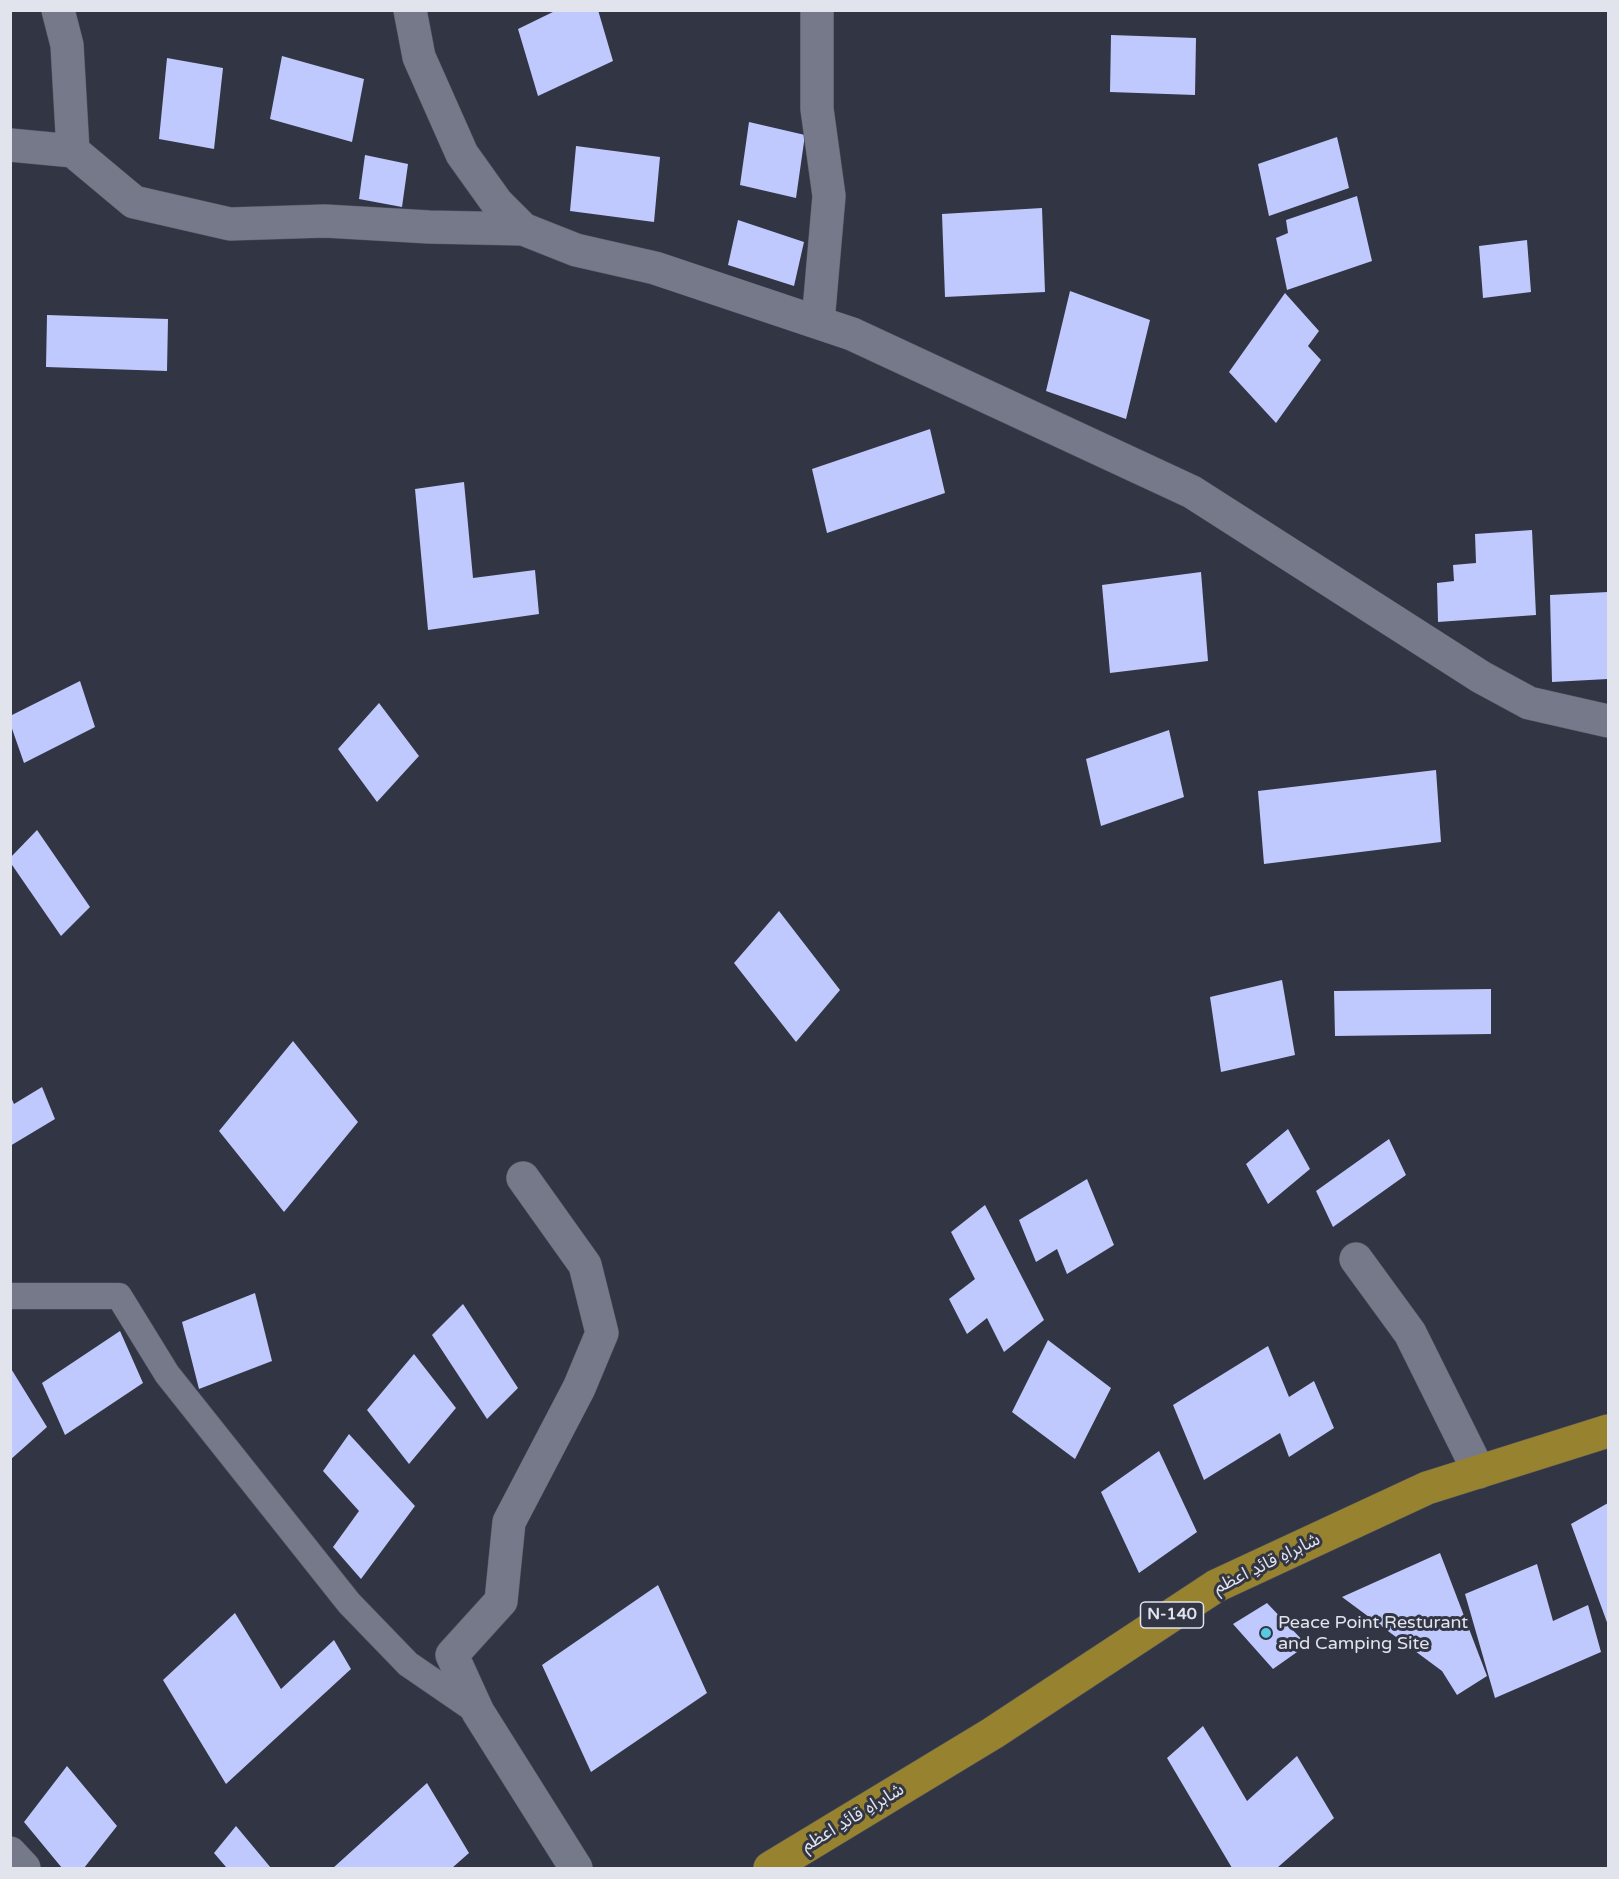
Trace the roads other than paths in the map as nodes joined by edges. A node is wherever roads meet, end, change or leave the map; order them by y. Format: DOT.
graph roads {
  1 [pos="58,10"];
  2 [pos="410,10"];
  3 [pos="817,10"];
  4 [pos="10,145"];
  5 [pos="73,152"];
  6 [pos="523,229"];
  7 [pos="818,322"];
  8 [pos="1608,721"];
  9 [pos="523,1178"];
  10 [pos="1356,1259"];
  11 [pos="10,1296"];
  12 [pos="1608,1431"];
  13 [pos="1479,1472"];
  14 [pos="478,1712"];
  15 [pos="10,1853"];
  16 [pos="24,1869"];
  17 [pos="576,1869"];
  18 [pos="770,1869"];
  1 -- 5 [label="street"];
  2 -- 6 [label="street"];
  3 -- 7 [label="street"];
  4 -- 5 [label="street"];
  5 -- 6 [label="street"];
  6 -- 7 [label="street"];
  7 -- 8 [label="street"];
  9 -- 14 [label="street"];
  10 -- 13 [label="street"];
  11 -- 14 [label="street"];
  12 -- 13 [label="highway, شاہراہِ قائدِ اعظم / N-140"];
  13 -- 18 [label="highway, شاہراہِ قائدِ اعظم / N-140"];
  14 -- 17 [label="street"];
  15 -- 16 [label="street"];
}
